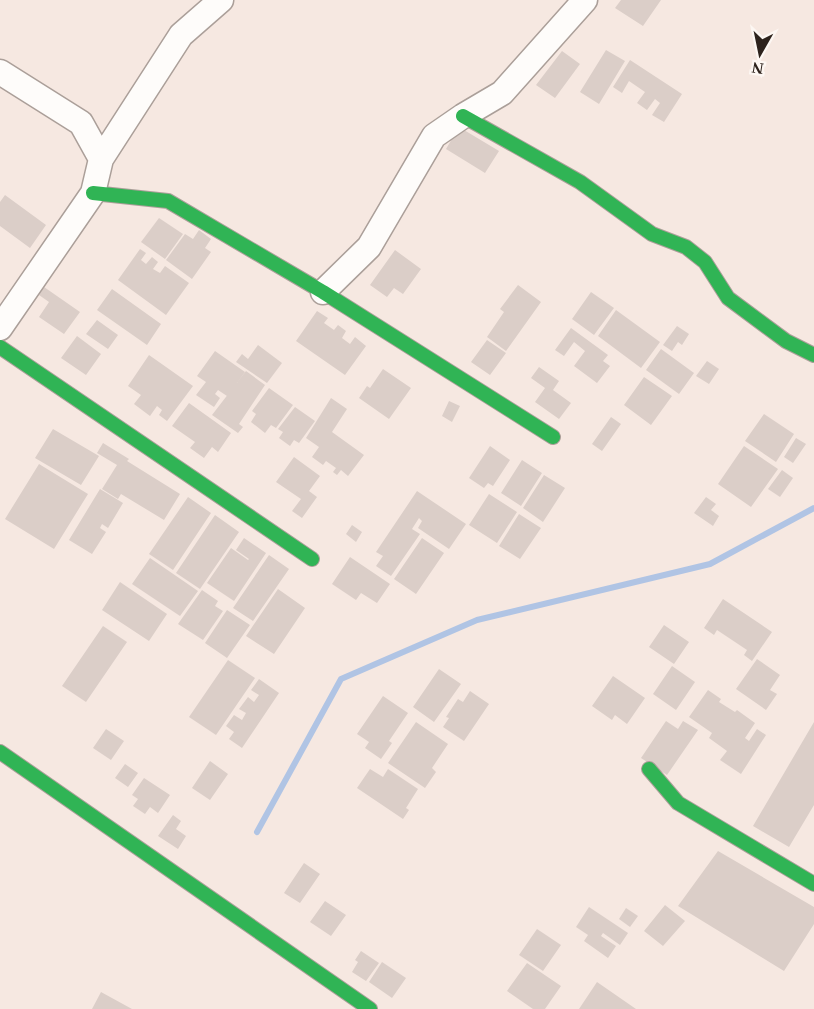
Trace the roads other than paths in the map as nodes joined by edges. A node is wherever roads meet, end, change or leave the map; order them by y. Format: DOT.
graph roads {
  1 [pos="221,0"];
  2 [pos="585,0"];
  3 [pos="0,72"];
  4 [pos="463,116"];
  5 [pos="101,159"];
  6 [pos="93,193"];
  7 [pos="323,292"];
  8 [pos="0,328"];
  9 [pos="0,347"];
  10 [pos="814,355"];
  11 [pos="553,436"];
  12 [pos="312,559"];
  13 [pos="0,752"];
  14 [pos="648,769"];
  15 [pos="814,884"];
  16 [pos="370,1009"];
  1 -- 5 [label="street"];
  2 -- 4 [label="street"];
  3 -- 5 [label="street"];
  4 -- 7 [label="street"];
  4 -- 10 [label="street"];
  5 -- 6 [label="street"];
  6 -- 7 [label="street"];
  6 -- 8 [label="street"];
  7 -- 11 [label="street"];
  9 -- 12 [label="street"];
  13 -- 16 [label="street"];
  14 -- 15 [label="street"];
}
